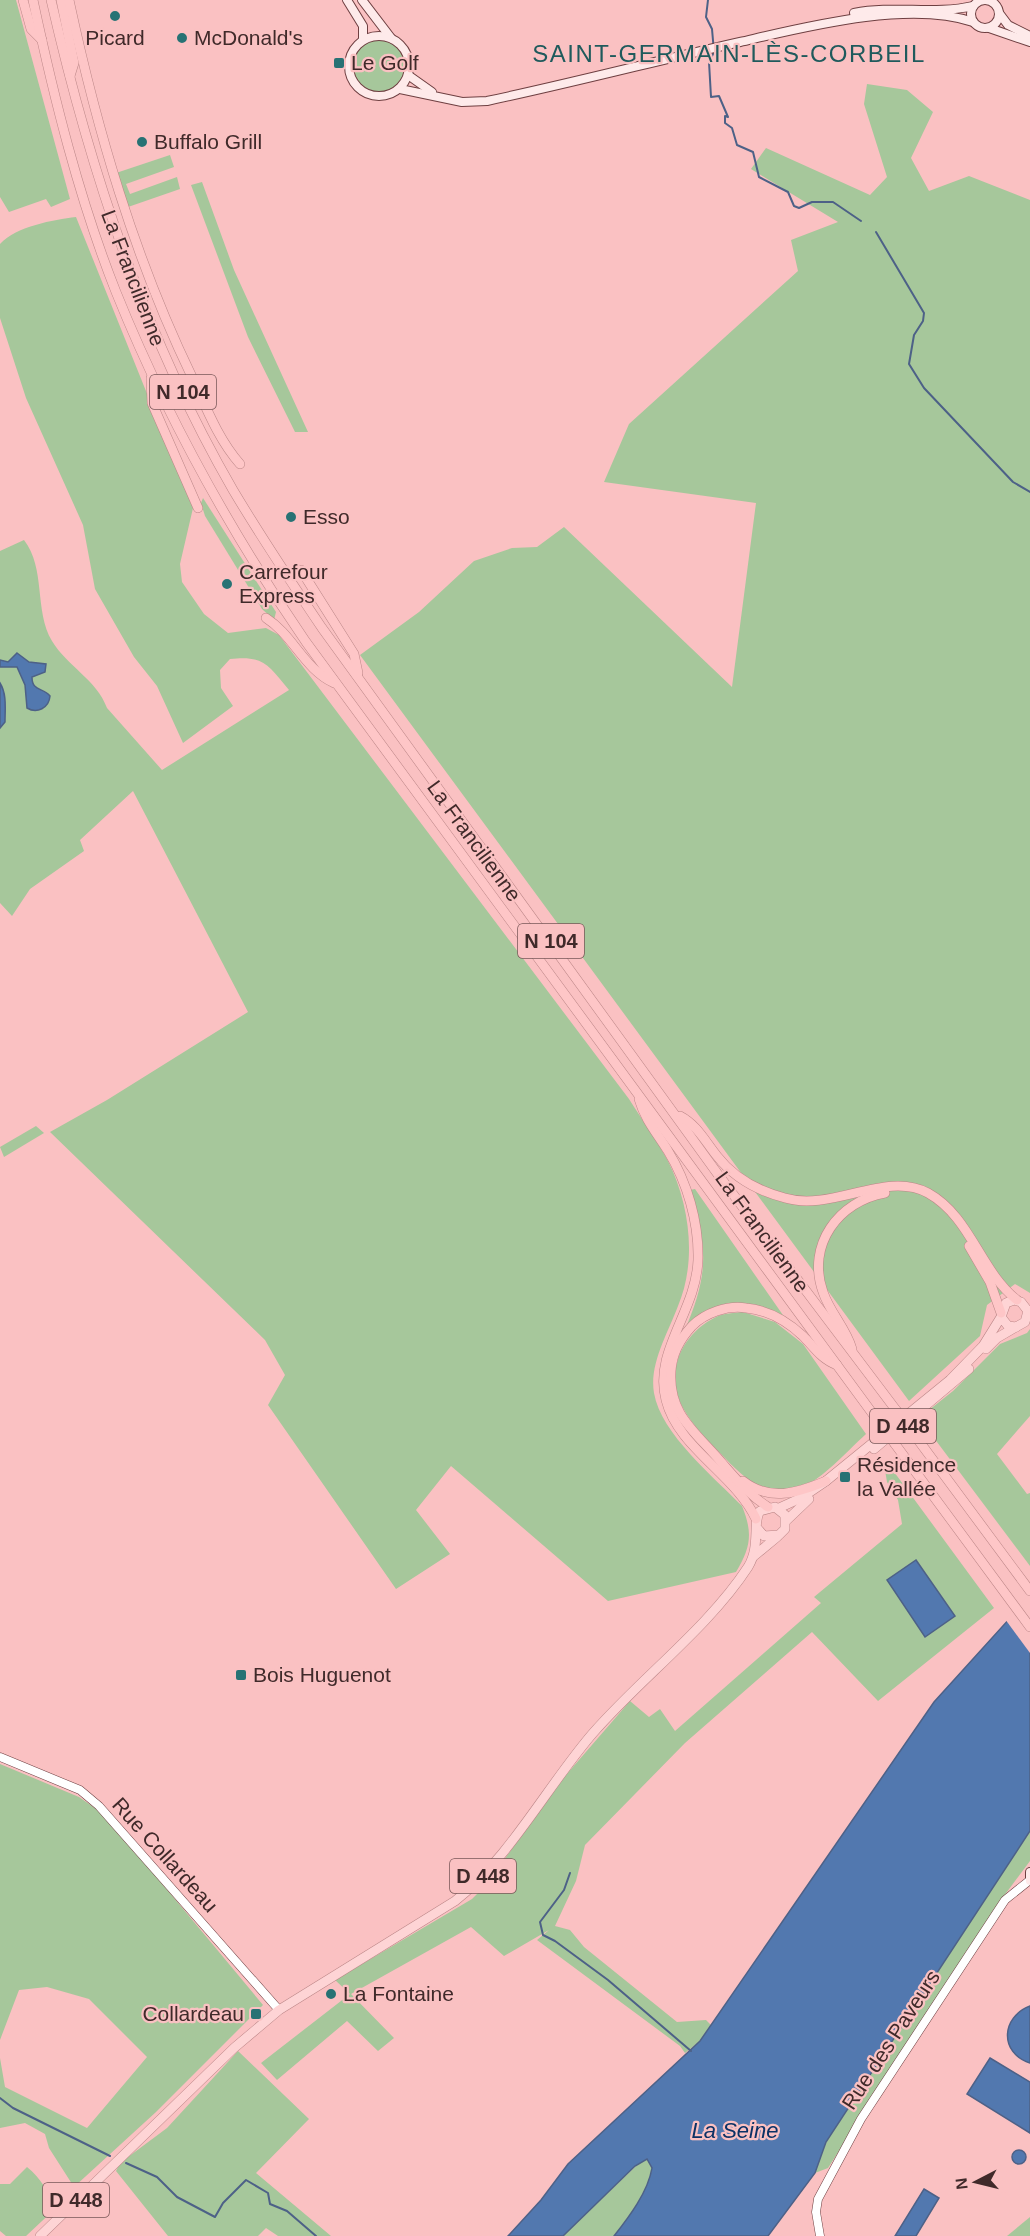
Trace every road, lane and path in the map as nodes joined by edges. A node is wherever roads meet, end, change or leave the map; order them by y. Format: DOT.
graph roads {
  1 [pos="23,0"];
  2 [pos="33,0"];
  3 [pos="51,0"];
  4 [pos="61,0"];
  5 [pos="69,0"];
  6 [pos="347,0"];
  7 [pos="362,0"];
  8 [pos="973,6"];
  9 [pos="999,13"];
  10 [pos="973,22"];
  11 [pos="989,28"];
  12 [pos="1030,36"];
  13 [pos="391,38"];
  14 [pos="42,40"];
  15 [pos="363,40"];
  16 [pos="1030,42"];
  17 [pos="713,46"];
  18 [pos="408,75"];
  19 [pos="70,76"];
  20 [pos="400,88"];
  21 [pos="150,372"];
  22 [pos="240,464"];
  23 [pos="198,508"];
  24 [pos="301,570"];
  25 [pos="266,618"];
  26 [pos="359,678"];
  27 [pos="337,684"];
  28 [pos="637,1094"];
  29 [pos="677,1115"];
  30 [pos="1023,1302"];
  31 [pos="1001,1315"];
  32 [pos="1029,1318"];
  33 [pos="1016,1328"];
  34 [pos="852,1352"];
  35 [pos="837,1365"];
  36 [pos="723,1464"];
  37 [pos="825,1481"];
  38 [pos="768,1507"];
  39 [pos="779,1508"];
  40 [pos="787,1520"];
  41 [pos="756,1523"];
  42 [pos="779,1535"];
  43 [pos="754,1556"];
  44 [pos="1030,1591"];
  45 [pos="1030,1627"];
  46 [pos="0,1757"];
  47 [pos="1030,1872"];
  48 [pos="1030,1880"];
  49 [pos="279,2010"];
  50 [pos="40,2236"];
  51 [pos="820,2236"];
  1 -- 14 [label="highway"];
  2 -- 14 [label="highway, La Francilienne / N 104"];
  3 -- 19 [label="highway, La Francilienne / N 104"];
  4 -- 19 [label="highway"];
  5 -- 22 [label="highway"];
  6 -- 15 [label="main road"];
  7 -- 13 [label="main road"];
  8 -- 9 [label="main road"];
  8 -- 10 [label="main road"];
  8 -- 17 [label="main road"];
  9 -- 11 [label="main road"];
  9 -- 12 [label="main road"];
  10 -- 11 [label="main road"];
  10 -- 17 [label="main road"];
  11 -- 16 [label="main road"];
  13 -- 15 [label="main road"];
  13 -- 18 [label="main road"];
  14 -- 21 [label="highway, La Francilienne / N 104"];
  15 -- 20 [label="main road"];
  17 -- 18 [label="main road"];
  17 -- 20 [label="main road"];
  18 -- 20 [label="main road"];
  19 -- 26 [label="highway, La Francilienne / N 104"];
  21 -- 23 [label="highway"];
  21 -- 27 [label="highway, La Francilienne / N 104"];
  24 -- 26 [label="highway"];
  25 -- 27 [label="highway"];
  26 -- 29 [label="highway, La Francilienne / N 104"];
  27 -- 28 [label="highway, La Francilienne / N 104"];
  28 -- 35 [label="highway, La Francilienne / N 104"];
  28 -- 41 [label="highway"];
  29 -- 30 [label="highway"];
  29 -- 34 [label="highway, La Francilienne / N 104"];
  30 -- 31 [label="main road"];
  30 -- 32 [label="main road"];
  31 -- 33 [label="main road"];
  31 -- 34 [label="highway"];
  31 -- 37 [label="main road, D 448"];
  32 -- 33 [label="main road"];
  33 -- 40 [label="main road, D 448"];
  34 -- 44 [label="highway, La Francilienne / N 104, bridge"];
  35 -- 36 [label="highway"];
  35 -- 45 [label="highway, La Francilienne / N 104, bridge"];
  36 -- 37 [label="highway"];
  36 -- 38 [label="highway"];
  37 -- 39 [label="main road, D 448"];
  38 -- 39 [label="main road"];
  38 -- 41 [label="main road"];
  39 -- 40 [label="main road"];
  40 -- 42 [label="main road"];
  41 -- 42 [label="main road"];
  41 -- 43 [label="main road, D 448"];
  42 -- 43 [label="main road, D 448"];
  43 -- 49 [label="main road, D 448"];
  46 -- 49 [label="street, Rue Collardeau"];
  47 -- 48 [label="main road"];
  48 -- 51 [label="street, Rue des Paveurs"];
  49 -- 50 [label="main road, D 448"];
}
